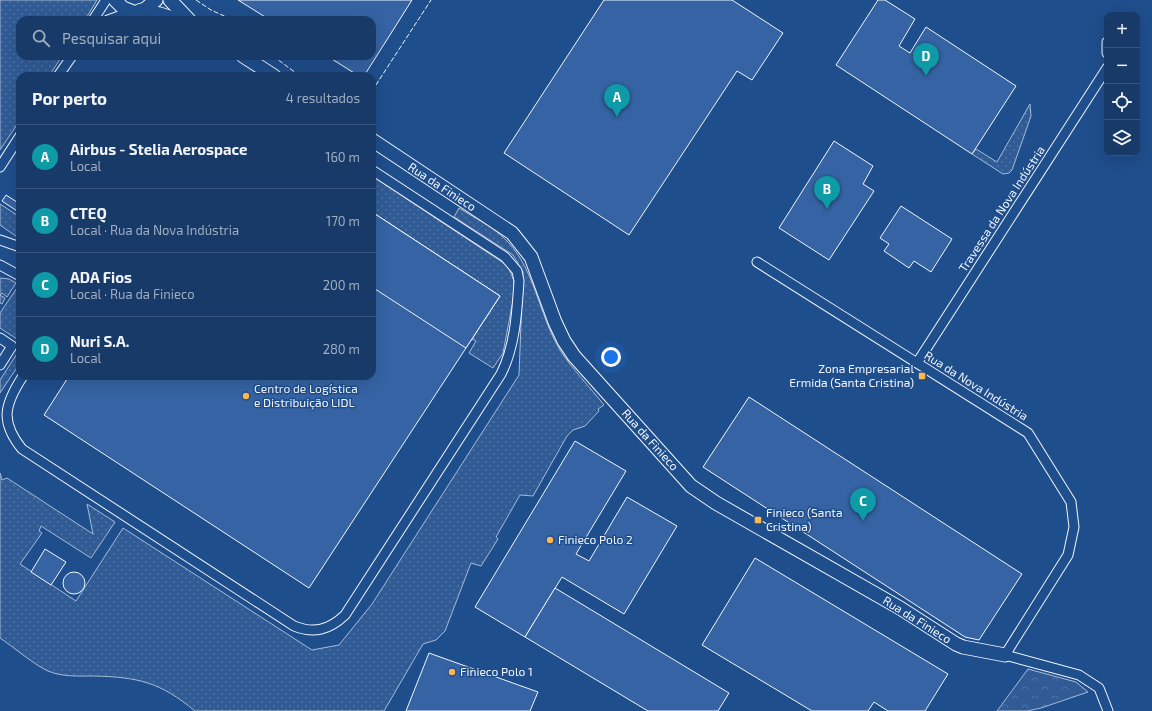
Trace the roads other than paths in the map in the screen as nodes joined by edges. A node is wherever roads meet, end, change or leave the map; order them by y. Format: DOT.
graph roads {
  1 [pos="106,0"];
  2 [pos="115,0"];
  3 [pos="156,0"];
  4 [pos="170,0"];
  5 [pos="135,11"];
  6 [pos="96,16"];
  7 [pos="120,16"];
  8 [pos="166,16"];
  9 [pos="185,16"];
  10 [pos="69,60"];
  11 [pos="249,60"];
  12 [pos="61,72"];
  13 [pos="268,72"];
  14 [pos="1104,73"];
  15 [pos="16,142"];
  16 [pos="376,143"];
  17 [pos="0,167"];
  18 [pos="376,173"];
  19 [pos="0,240"];
  20 [pos="16,246"];
  21 [pos="757,262"];
  22 [pos="0,265"];
  23 [pos="16,274"];
  24 [pos="0,338"];
  25 [pos="917,363"];
  26 [pos="0,365"];
  27 [pos="20,380"];
  28 [pos="1005,655"];
  29 [pos="1108,711"];
  1 -- 6 [label="street"];
  2 -- 5 [label="street"];
  3 -- 5 [label="street"];
  4 -- 9 [label="street"];
  5 -- 7 [label="street"];
  5 -- 8 [label="street"];
  10 -- 12 [label="street"];
  11 -- 13 [label="street"];
  14 -- 25 [label="street, Travessa da Nova Indústria"];
  15 -- 17 [label="street"];
  16 -- 28 [label="street, Rua da Finieco"];
  18 -- 27 [label="street"];
  19 -- 20 [label="street"];
  21 -- 25 [label="street, Rua da Nova Indústria"];
  22 -- 23 [label="street"];
  24 -- 26 [label="street"];
  25 -- 28 [label="street, Rua da Nova Indústria"];
  28 -- 29 [label="street"];
}
